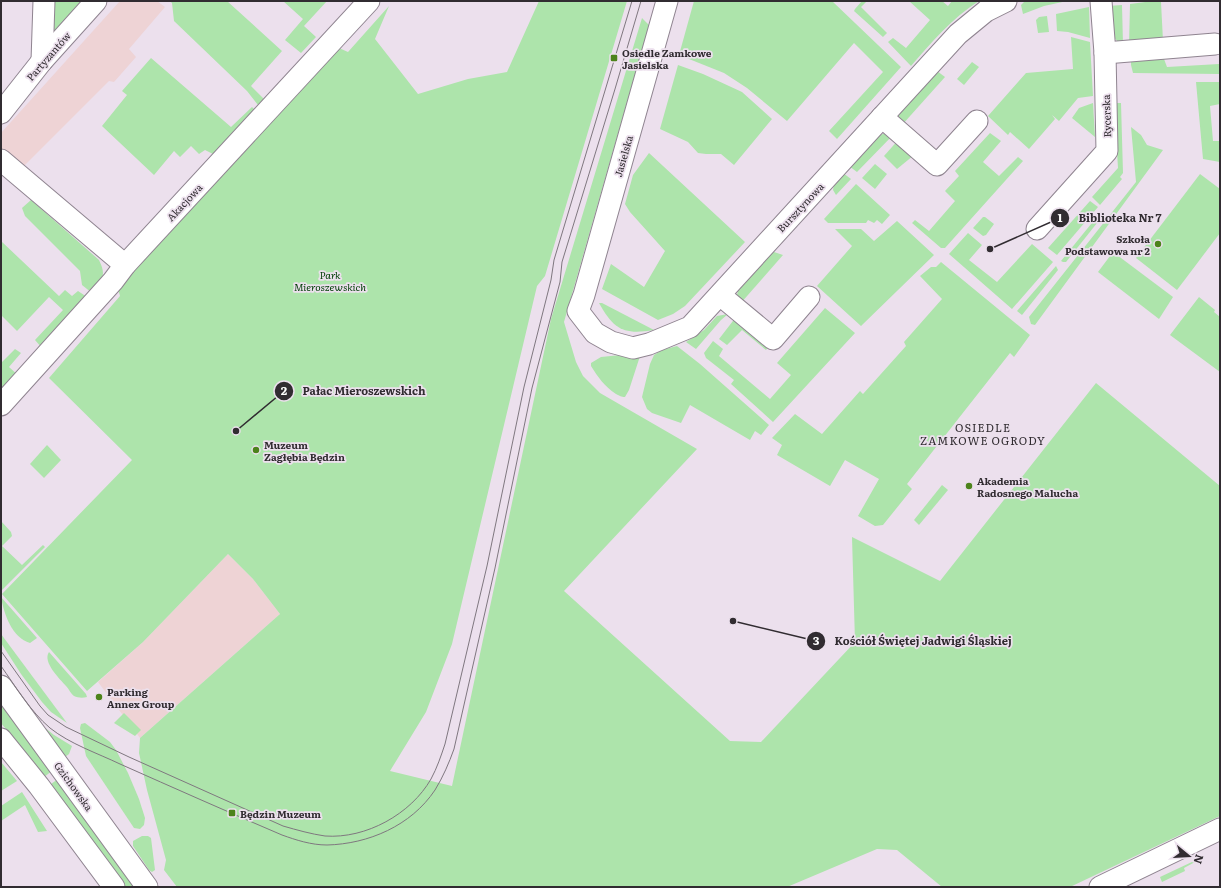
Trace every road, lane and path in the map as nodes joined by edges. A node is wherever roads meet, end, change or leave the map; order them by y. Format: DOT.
graph roads {
  1 [pos="44,1"];
  2 [pos="96,1"];
  3 [pos="369,1"];
  4 [pos="667,1"];
  5 [pos="1006,1"];
  6 [pos="1101,1"];
  7 [pos="1215,44"];
  8 [pos="1105,53"];
  9 [pos="42,61"];
  10 [pos="1,113"];
  11 [pos="882,117"];
  12 [pos="977,121"];
  13 [pos="1,160"];
  14 [pos="1037,229"];
  15 [pos="125,265"];
  16 [pos="720,295"];
  17 [pos="809,297"];
  18 [pos="578,311"];
  19 [pos="1,405"];
  20 [pos="1,686"];
  21 [pos="1,739"];
  22 [pos="1220,829"];
  23 [pos="114,887"];
  24 [pos="148,887"];
  25 [pos="1100,887"];
  1 -- 9 [label="street"];
  2 -- 9 [label="street, Partyzantów"];
  3 -- 15 [label="street, Akacjowa"];
  4 -- 18 [label="street, Jasielska"];
  5 -- 11 [label="street, Bursztynowa"];
  6 -- 8 [label="street, Rycerska"];
  7 -- 8 [label="street"];
  8 -- 14 [label="street, Rycerska"];
  9 -- 10 [label="street, Partyzantów"];
  11 -- 12 [label="street"];
  11 -- 16 [label="street, Bursztynowa"];
  13 -- 15 [label="street"];
  15 -- 19 [label="street, Akacjowa"];
  16 -- 17 [label="street"];
  16 -- 18 [label="street, Bursztynowa"];
  20 -- 24 [label="street, Gzichowska"];
  21 -- 23 [label="street"];
  22 -- 25 [label="street"];
}
